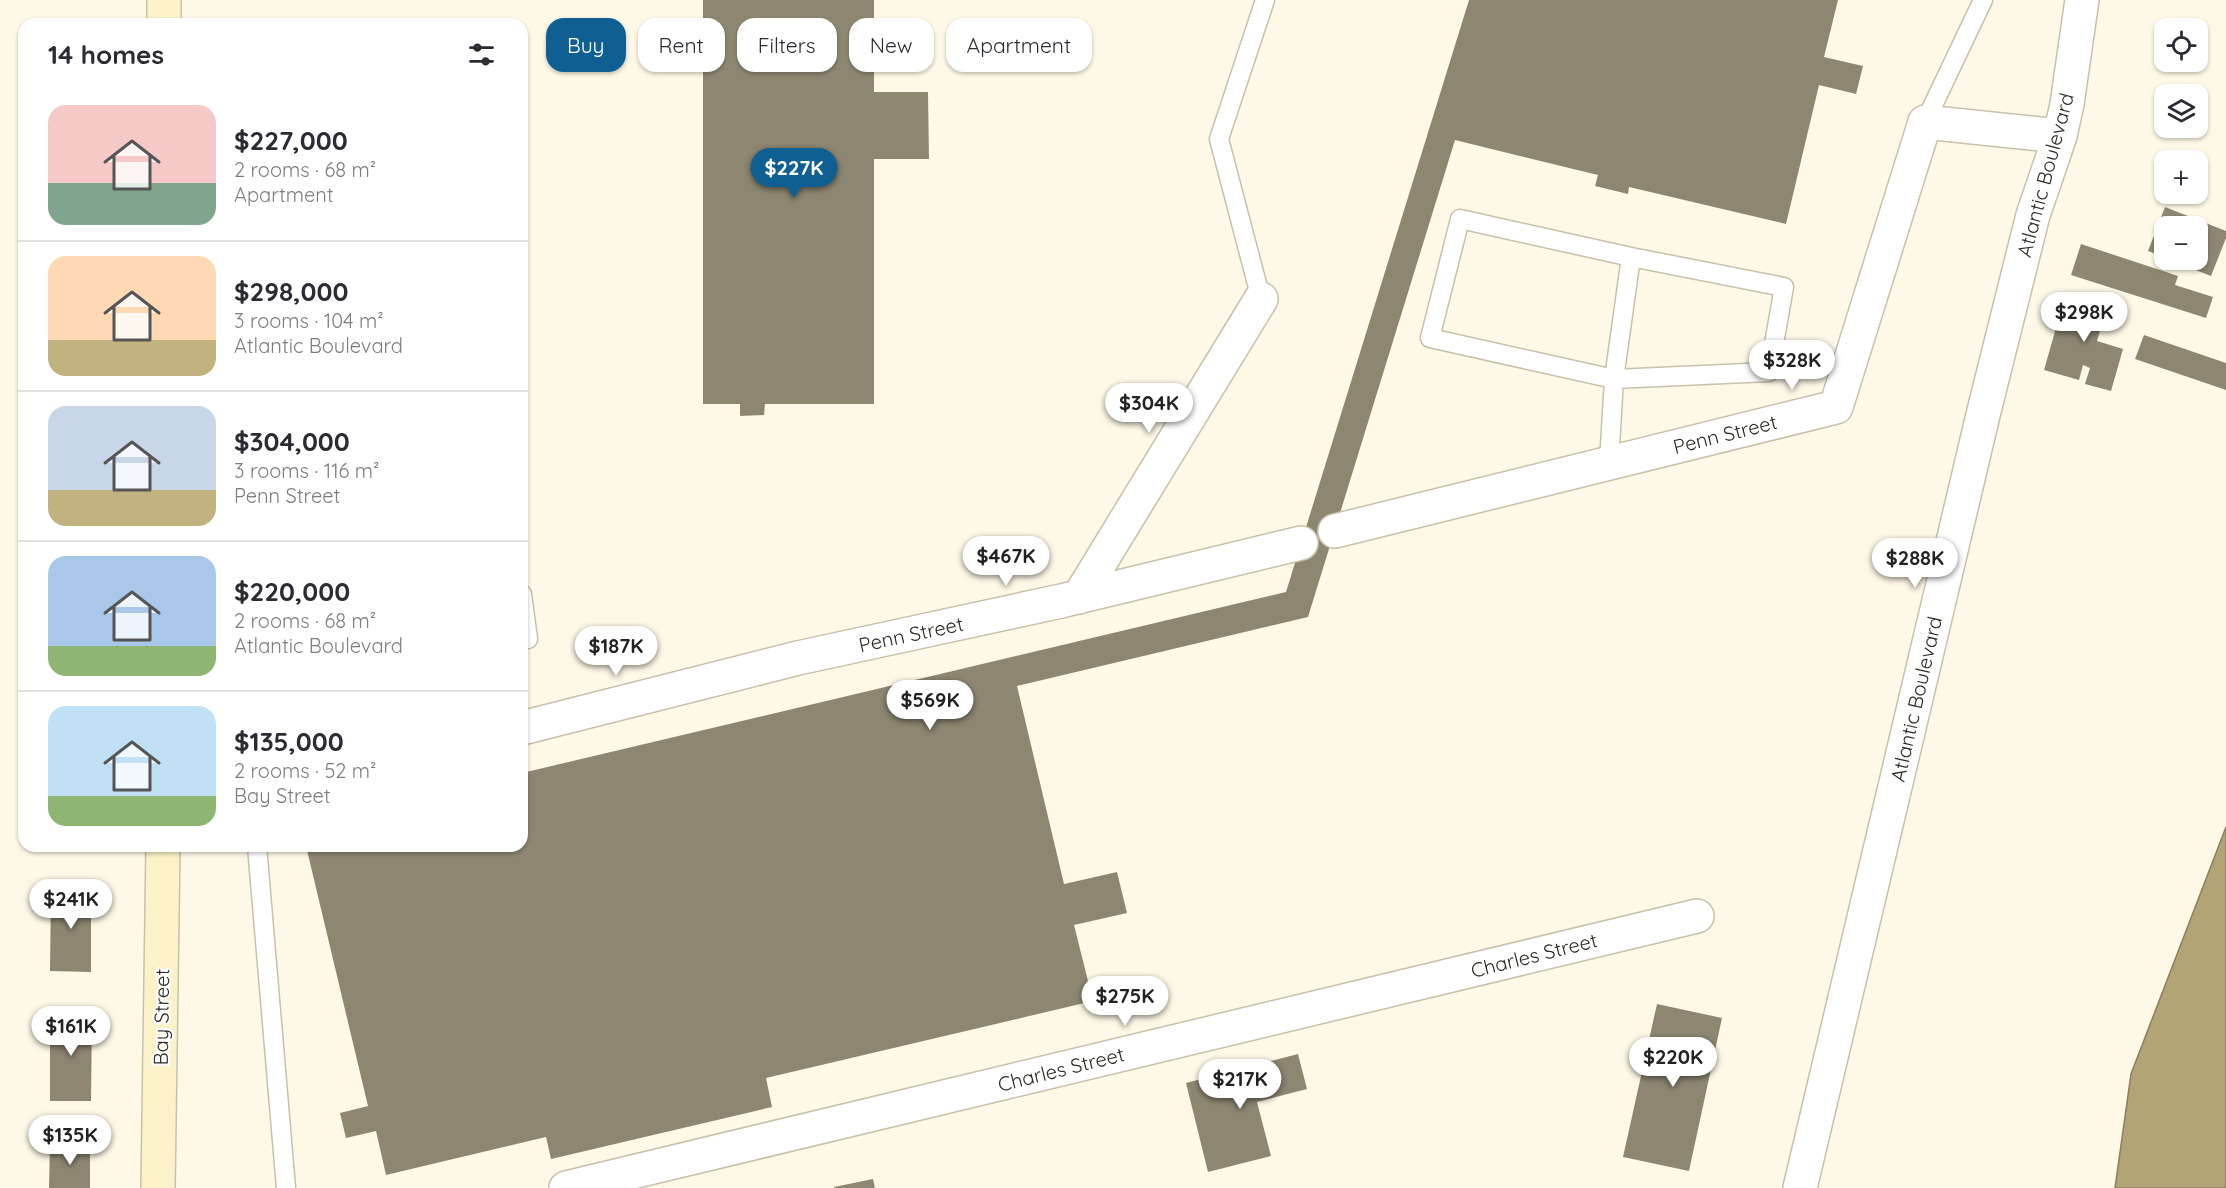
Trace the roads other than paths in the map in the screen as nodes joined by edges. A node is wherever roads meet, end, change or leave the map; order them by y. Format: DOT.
graph roads {
  1 [pos="164,0"];
  2 [pos="1265,0"];
  3 [pos="1983,0"];
  4 [pos="2082,0"];
  5 [pos="164,18"];
  6 [pos="1925,122"];
  7 [pos="2060,136"];
  8 [pos="1631,257"];
  9 [pos="1262,299"];
  10 [pos="1614,379"];
  11 [pos="1609,463"];
  12 [pos="1335,531"];
  13 [pos="1301,543"];
  14 [pos="1079,597"];
  15 [pos="528,726"];
  16 [pos="163,852"];
  17 [pos="257,852"];
  18 [pos="1697,916"];
  19 [pos="158,1188"];
  20 [pos="285,1188"];
  21 [pos="566,1188"];
  22 [pos="1800,1188"];
  1 -- 5 [label="main road"];
  2 -- 9 [label="lane"];
  3 -- 6 [label="lane"];
  4 -- 7 [label="street, Atlantic Boulevard"];
  6 -- 7 [label="street"];
  6 -- 11 [label="street, Penn Street"];
  7 -- 22 [label="street, Atlantic Boulevard"];
  8 -- 10 [label="lane"];
  8 -- 10 [label="lane"];
  8 -- 10 [label="lane"];
  9 -- 14 [label="street"];
  10 -- 11 [label="lane"];
  11 -- 12 [label="street, Penn Street"];
  13 -- 14 [label="street, Penn Street"];
  14 -- 15 [label="street, Penn Street"];
  16 -- 19 [label="main road, Bay Street"];
  17 -- 20 [label="lane"];
  18 -- 21 [label="street, Charles Street"];
}
